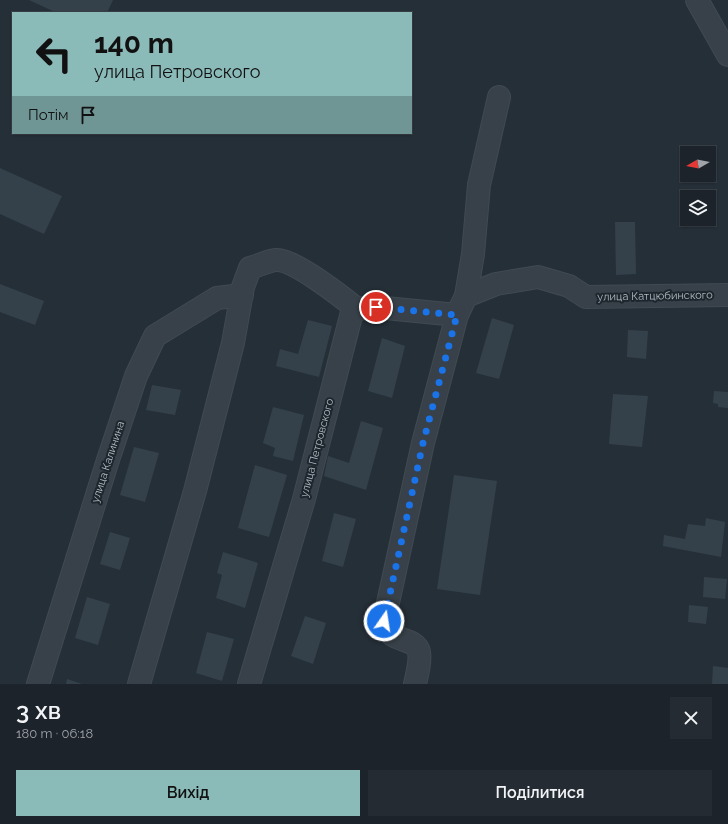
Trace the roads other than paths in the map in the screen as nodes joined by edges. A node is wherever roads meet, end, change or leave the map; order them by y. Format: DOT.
graph roads {
  1 [pos="697,0"];
  2 [pos="728,55"];
  3 [pos="499,97"];
  4 [pos="242,295"];
  5 [pos="728,295"];
  6 [pos="461,305"];
  7 [pos="357,309"];
  8 [pos="38,684"];
  9 [pos="139,684"];
  10 [pos="249,684"];
  11 [pos="415,684"];
  1 -- 2 [label="street"];
  3 -- 6 [label="street"];
  4 -- 7 [label="street"];
  4 -- 8 [label="street, улица Калинина"];
  4 -- 9 [label="street"];
  5 -- 6 [label="street, улица Катцюбинского"];
  6 -- 7 [label="street"];
  6 -- 11 [label="street"];
  7 -- 10 [label="street, улица Петровского"];
}
